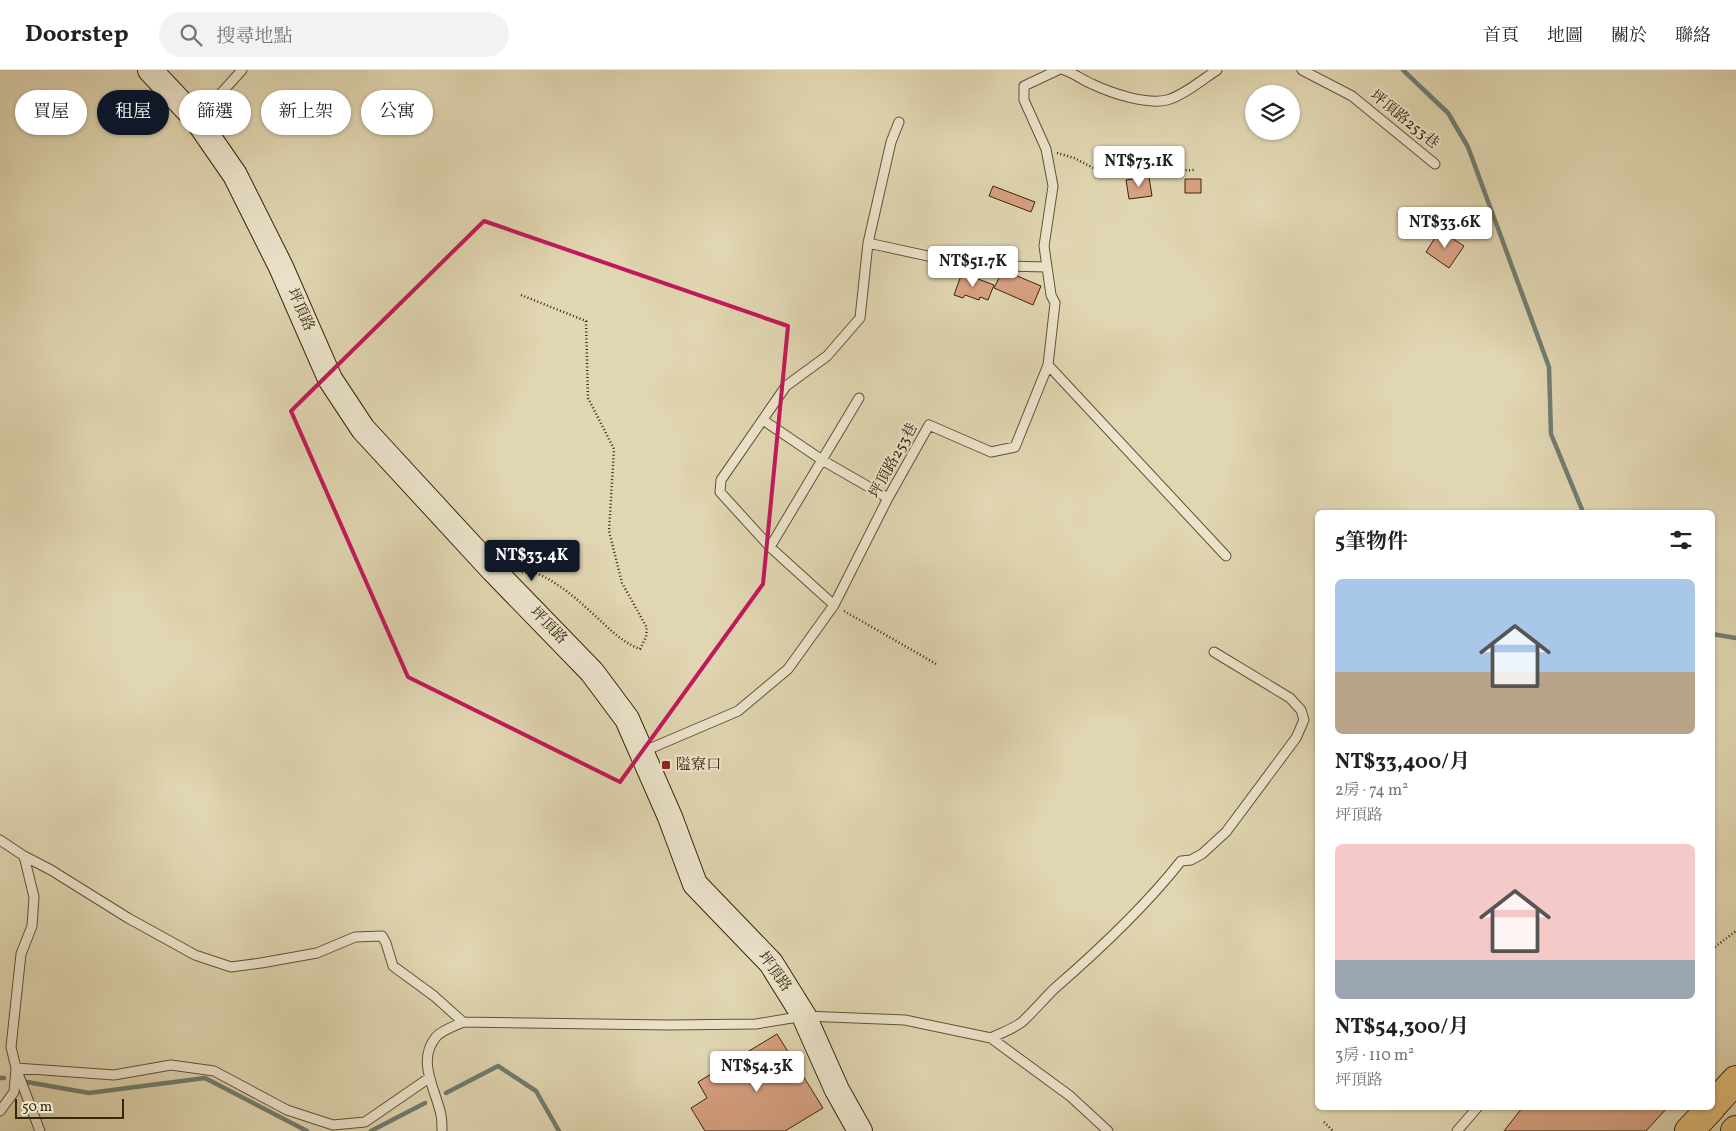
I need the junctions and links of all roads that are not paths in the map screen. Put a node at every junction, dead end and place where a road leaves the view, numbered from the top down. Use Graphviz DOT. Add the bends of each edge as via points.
graph roads {
  1 [pos="150,70"];
  2 [pos="242,70"];
  3 [pos="1058,70"];
  4 [pos="1064,70"];
  5 [pos="1217,70"];
  6 [pos="1302,70"];
  7 [pos="224,90"];
  8 [pos="179,101"];
  9 [pos="899,122"];
  10 [pos="207,135"];
  11 [pos="1435,164"];
  12 [pos="868,243"];
  13 [pos="1046,267"];
  14 [pos="1048,365"];
  15 [pos="859,398"];
  16 [pos="763,420"];
  17 [pos="822,460"];
  18 [pos="888,498"];
  19 [pos="770,547"];
  20 [pos="1226,556"];
  21 [pos="834,605"];
  22 [pos="1214,652"];
  23 [pos="642,752"];
  24 [pos="0,840"];
  25 [pos="24,856"];
  26 [pos="804,1016"];
  27 [pos="463,1022"];
  28 [pos="991,1038"];
  29 [pos="16,1068"];
  30 [pos="428,1078"];
  31 [pos="1736,1080"];
  32 [pos="1715,1104"];
  33 [pos="1475,1110"];
  34 [pos="1709,1110"];
  35 [pos="0,1111"];
  36 [pos="40,1131"];
  37 [pos="442,1131"];
  38 [pos="860,1131"];
  39 [pos="1108,1131"];
  40 [pos="1457,1131"];
  41 [pos="1689,1131"];
  1 -- 8 [label="street, 坪頂路"];
  2 -- 7 [label="lane"];
  3 -- 13 [label="lane, 坪頂路253巷" via="1024,86 1024,100 1046,149 1053,186 1044,246"];
  4 -- 5 [label="lane" via="1108,91 1156,101 1178,95"];
  6 -- 11 [label="lane, 坪頂路253巷" via="1352,96"];
  9 -- 12 [label="lane" via="891,142"];
  10 -- 23 [label="street, 坪頂路" via="234,175 281,267 330,378 363,429 592,672 627,719"];
  12 -- 13 [label="lane" via="969,265"];
  12 -- 16 [label="lane" via="860,318 827,356 786,386"];
  13 -- 14 [label="lane, 坪頂路253巷" via="1055,303"];
  14 -- 18 [label="lane, 坪頂路253巷" via="1015,447 991,452 929,425"];
  14 -- 20 [label="lane"];
  15 -- 17 [label="lane"];
  16 -- 17 [label="lane"];
  16 -- 19 [label="lane" via="721,480 720,492"];
  17 -- 18 [label="lane"];
  17 -- 19 [label="lane"];
  18 -- 21 [label="lane, 坪頂路253巷"];
  19 -- 21 [label="lane"];
  21 -- 23 [label="lane, 坪頂路253巷" via="788,669 738,711"];
  22 -- 28 [label="lane" via="1290,698 1301,710 1304,720 1296,738 1226,832 1202,854 1181,862 1086,961 1021,1022"];
  23 -- 26 [label="street, 坪頂路" via="695,884 771,963"];
  24 -- 25 [label="lane"];
  25 -- 27 [label="lane" via="195,955 231,967 317,953 354,938 382,936 394,966"];
  25 -- 29 [label="lane" via="34,897 32,926 21,954 11,1047"];
  26 -- 27 [label="lane" via="756,1024"];
  26 -- 28 [label="lane" via="905,1020"];
  26 -- 38 [label="street, 坪頂路" via="837,1090"];
  27 -- 30 [label="lane" via="437,1036 430,1047"];
  28 -- 39 [label="lane" via="1070,1096"];
  29 -- 30 [label="lane" via="114,1075 171,1065 214,1071 286,1110 333,1125 365,1122"];
  29 -- 35 [label="lane" via="14,1092"];
  29 -- 36 [label="lane"];
  30 -- 37 [label="lane" via="441,1115"];
  31 -- 32 [label="highway"];
  33 -- 40 [label="lane"];
  34 -- 41 [label="highway"];
}
